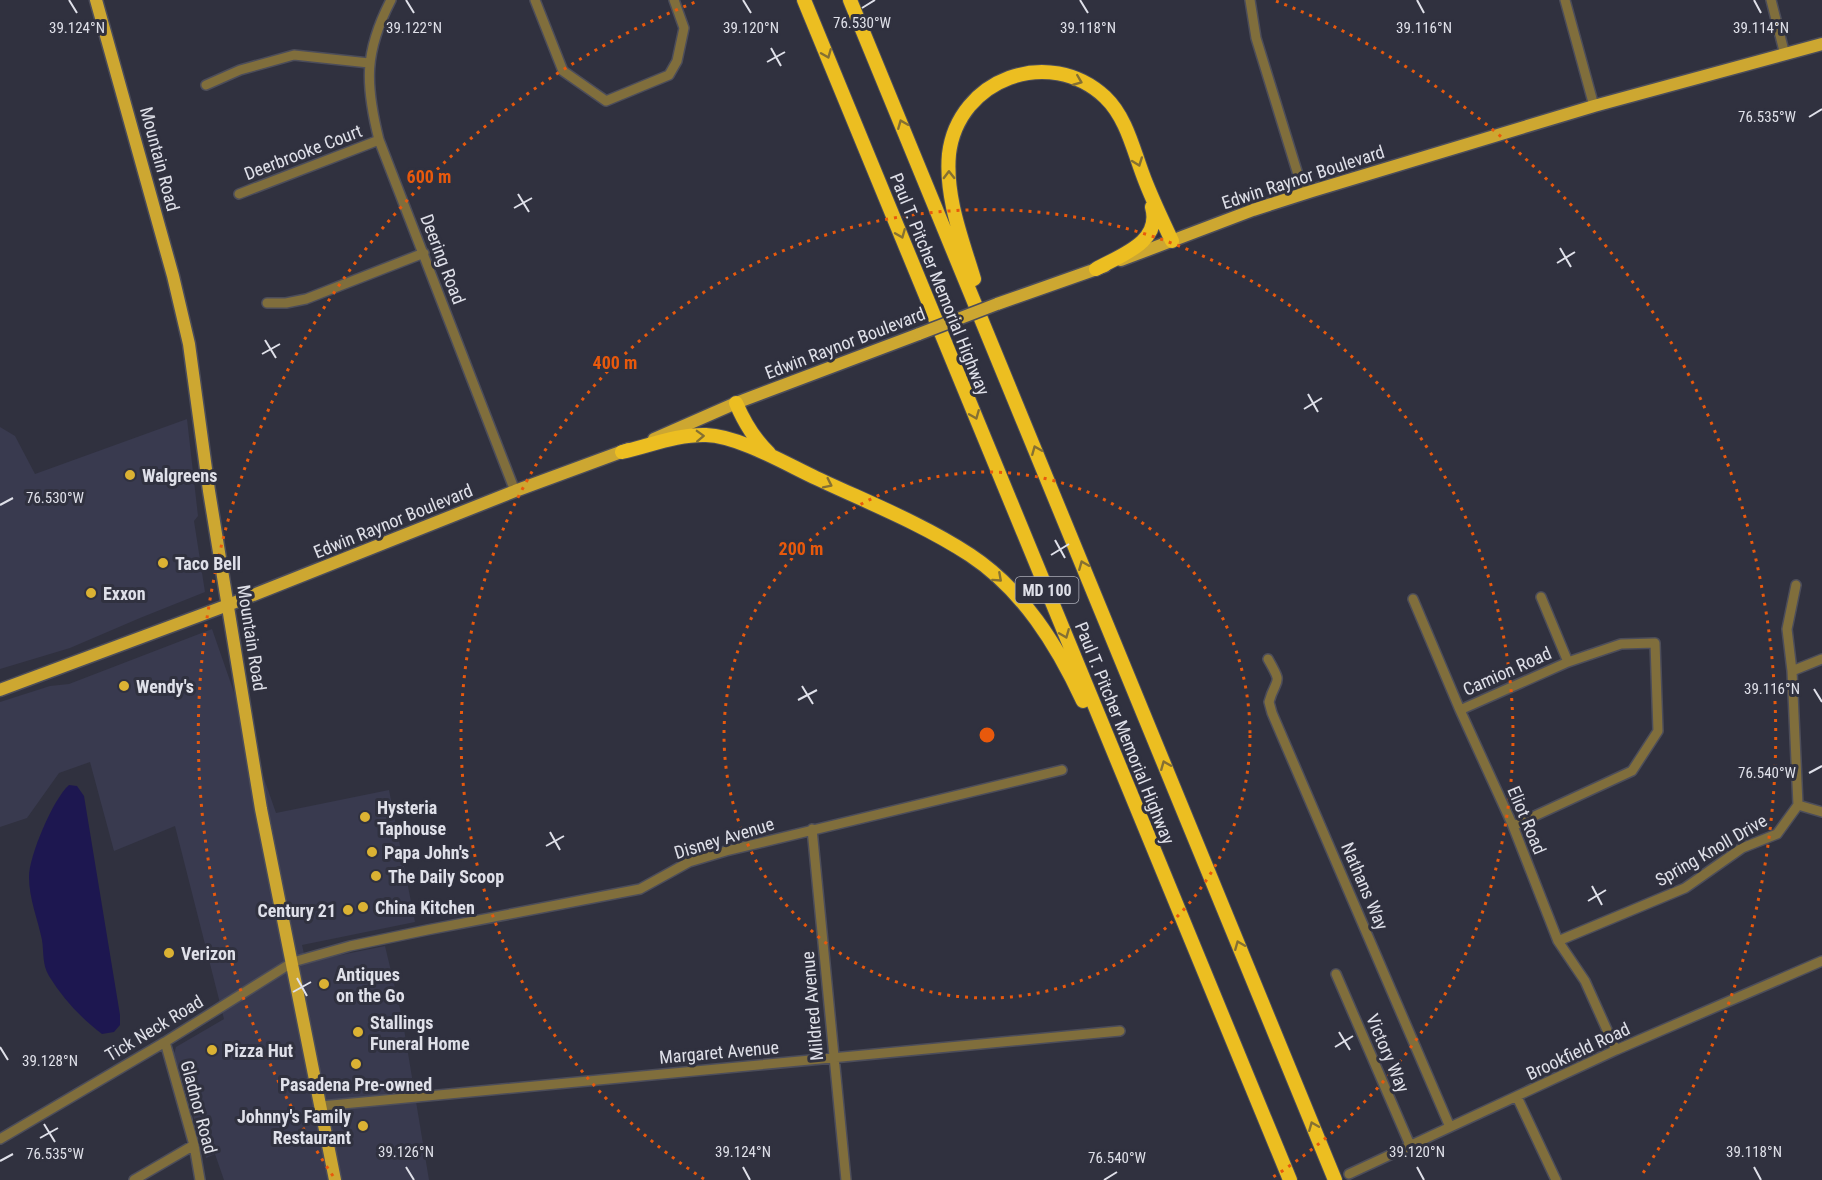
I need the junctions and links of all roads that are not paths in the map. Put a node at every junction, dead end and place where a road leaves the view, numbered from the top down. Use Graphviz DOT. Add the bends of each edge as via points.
graph roads {
  1 [pos="96,0"];
  2 [pos="391,0"];
  3 [pos="535,0"];
  4 [pos="674,0"];
  5 [pos="804,0"];
  6 [pos="850,0"];
  7 [pos="1250,0"];
  8 [pos="1565,0"];
  9 [pos="1771,0"];
  10 [pos="1822,44"];
  11 [pos="1785,55"];
  12 [pos="369,63"];
  13 [pos="206,85"];
  14 [pos="1594,106"];
  15 [pos="379,140"];
  16 [pos="1146,184"];
  17 [pos="239,194"];
  18 [pos="1304,194"];
  19 [pos="1172,241"];
  20 [pos="424,253"];
  21 [pos="1096,269"];
  22 [pos="267,303"];
  23 [pos="1004,372"];
  24 [pos="736,403"];
  25 [pos="622,453"];
  26 [pos="775,458"];
  27 [pos="515,491"];
  28 [pos="1796,585"];
  29 [pos="1541,597"];
  30 [pos="1413,599"];
  31 [pos="228,605"];
  32 [pos="1268,659"];
  33 [pos="1822,659"];
  34 [pos="1568,662"];
  35 [pos="1792,671"];
  36 [pos="0,690"];
  37 [pos="1460,710"];
  38 [pos="1062,770"];
  39 [pos="1798,805"];
  40 [pos="1822,812"];
  41 [pos="1513,826"];
  42 [pos="812,829"];
  43 [pos="1558,941"];
  44 [pos="1822,961"];
  45 [pos="293,962"];
  46 [pos="1336,974"];
  47 [pos="1213,993"];
  48 [pos="1120,1031"];
  49 [pos="165,1042"];
  50 [pos="1617,1050"];
  51 [pos="833,1058"];
  52 [pos="1517,1097"];
  53 [pos="321,1106"];
  54 [pos="1450,1127"];
  55 [pos="0,1139"];
  56 [pos="194,1145"];
  57 [pos="1410,1145"];
  58 [pos="1349,1174"];
  59 [pos="134,1180"];
  60 [pos="200,1180"];
  61 [pos="335,1180"];
  62 [pos="846,1180"];
  63 [pos="1290,1180"];
  64 [pos="1335,1180"];
  65 [pos="1556,1180"];
  1 -- 31 [label="main road, Mountain Road" via="189,344"];
  2 -- 12 [label="street, Deering Road" via="378,28"];
  3 -- 4 [label="street" via="563,71 606,101 669,75 678,62 684,28"];
  5 -- 47 [label="highway, Paul T. Pitcher Memorial Highway / MD 100, one-way"];
  23 -- 6 [label="highway, Paul T. Pitcher Memorial Highway / MD 100, one-way"];
  7 -- 18 [label="street" via="1256,38"];
  8 -- 14 [label="street"];
  9 -- 11 [label="street"];
  10 -- 11 [label="main road, Edwin Raynor Boulevard"];
  11 -- 14 [label="main road, Edwin Raynor Boulevard"];
  12 -- 13 [label="street" via="294,55 240,70"];
  12 -- 15 [label="street, Deering Road" via="370,104"];
  14 -- 18 [label="main road, Edwin Raynor Boulevard"];
  15 -- 17 [label="street, Deerbrooke Court"];
  15 -- 20 [label="street, Deering Road"];
  16 -- 19 [label="highway"];
  16 -- 21 [label="highway" via="1154,214 1149,236"];
  23 -- 16 [label="highway, one-way" via="950,195 948,174 953,134 974,99 1006,78 1025,73 1057,74 1089,86 1109,102 1124,124"];
  18 -- 19 [label="main road, Edwin Raynor Boulevard"];
  19 -- 21 [label="main road, Edwin Raynor Boulevard"];
  20 -- 22 [label="street" via="306,299"];
  20 -- 27 [label="street, Deering Road"];
  21 -- 24 [label="main road, Edwin Raynor Boulevard, bridge"];
  64 -- 23 [label="highway, Paul T. Pitcher Memorial Highway / MD 100, one-way"];
  24 -- 25 [label="main road, Edwin Raynor Boulevard"];
  24 -- 26 [label="highway" via="753,435"];
  25 -- 26 [label="highway, one-way" via="707,435 723,437"];
  25 -- 27 [label="main road, Edwin Raynor Boulevard"];
  26 -- 47 [label="highway, one-way" via="964,552 997,577 1034,616 1080,694"];
  27 -- 31 [label="main road, Edwin Raynor Boulevard"];
  28 -- 35 [label="street" via="1787,629"];
  29 -- 34 [label="street"];
  30 -- 37 [label="street, Eliot Road"];
  31 -- 36 [label="main road, Edwin Raynor Boulevard"];
  31 -- 45 [label="main road, Mountain Road" via="261,809"];
  32 -- 54 [label="street, Nathans Way" via="1278,676 1269,702 1272,713"];
  33 -- 35 [label="street"];
  34 -- 37 [label="street, Camion Road"];
  34 -- 41 [label="street, Camion Road" via="1622,644 1655,643 1658,731 1632,771"];
  35 -- 39 [label="street"];
  37 -- 41 [label="street, Eliot Road"];
  38 -- 42 [label="street, Disney Avenue"];
  39 -- 40 [label="street"];
  39 -- 43 [label="street, Spring Knoll Drive" via="1777,834 1742,848 1685,888"];
  41 -- 43 [label="street, Eliot Road"];
  42 -- 45 [label="street, Disney Avenue" via="689,862 640,889 350,946"];
  42 -- 51 [label="street, Mildred Avenue"];
  43 -- 50 [label="street, Eliot Road" via="1585,981"];
  44 -- 50 [label="street, Brookfield Road"];
  45 -- 49 [label="street, Tick Neck Road"];
  45 -- 53 [label="main road, Mountain Road"];
  46 -- 57 [label="street, Victory Way"];
  47 -- 63 [label="highway, Paul T. Pitcher Memorial Highway / MD 100"];
  48 -- 51 [label="street, Margaret Avenue"];
  49 -- 55 [label="street, Tick Neck Road"];
  49 -- 56 [label="street, Gladnor Road"];
  50 -- 52 [label="street, Brookfield Road"];
  51 -- 53 [label="street, Margaret Avenue"];
  51 -- 62 [label="street, Mildred Avenue"];
  52 -- 54 [label="street, Brookfield Road"];
  52 -- 65 [label="street"];
  53 -- 61 [label="main road, Mountain Road"];
  54 -- 57 [label="street, Brookfield Road"];
  56 -- 59 [label="street"];
  56 -- 60 [label="street, Gladnor Road"];
  57 -- 58 [label="street, Brookfield Road"];
}
